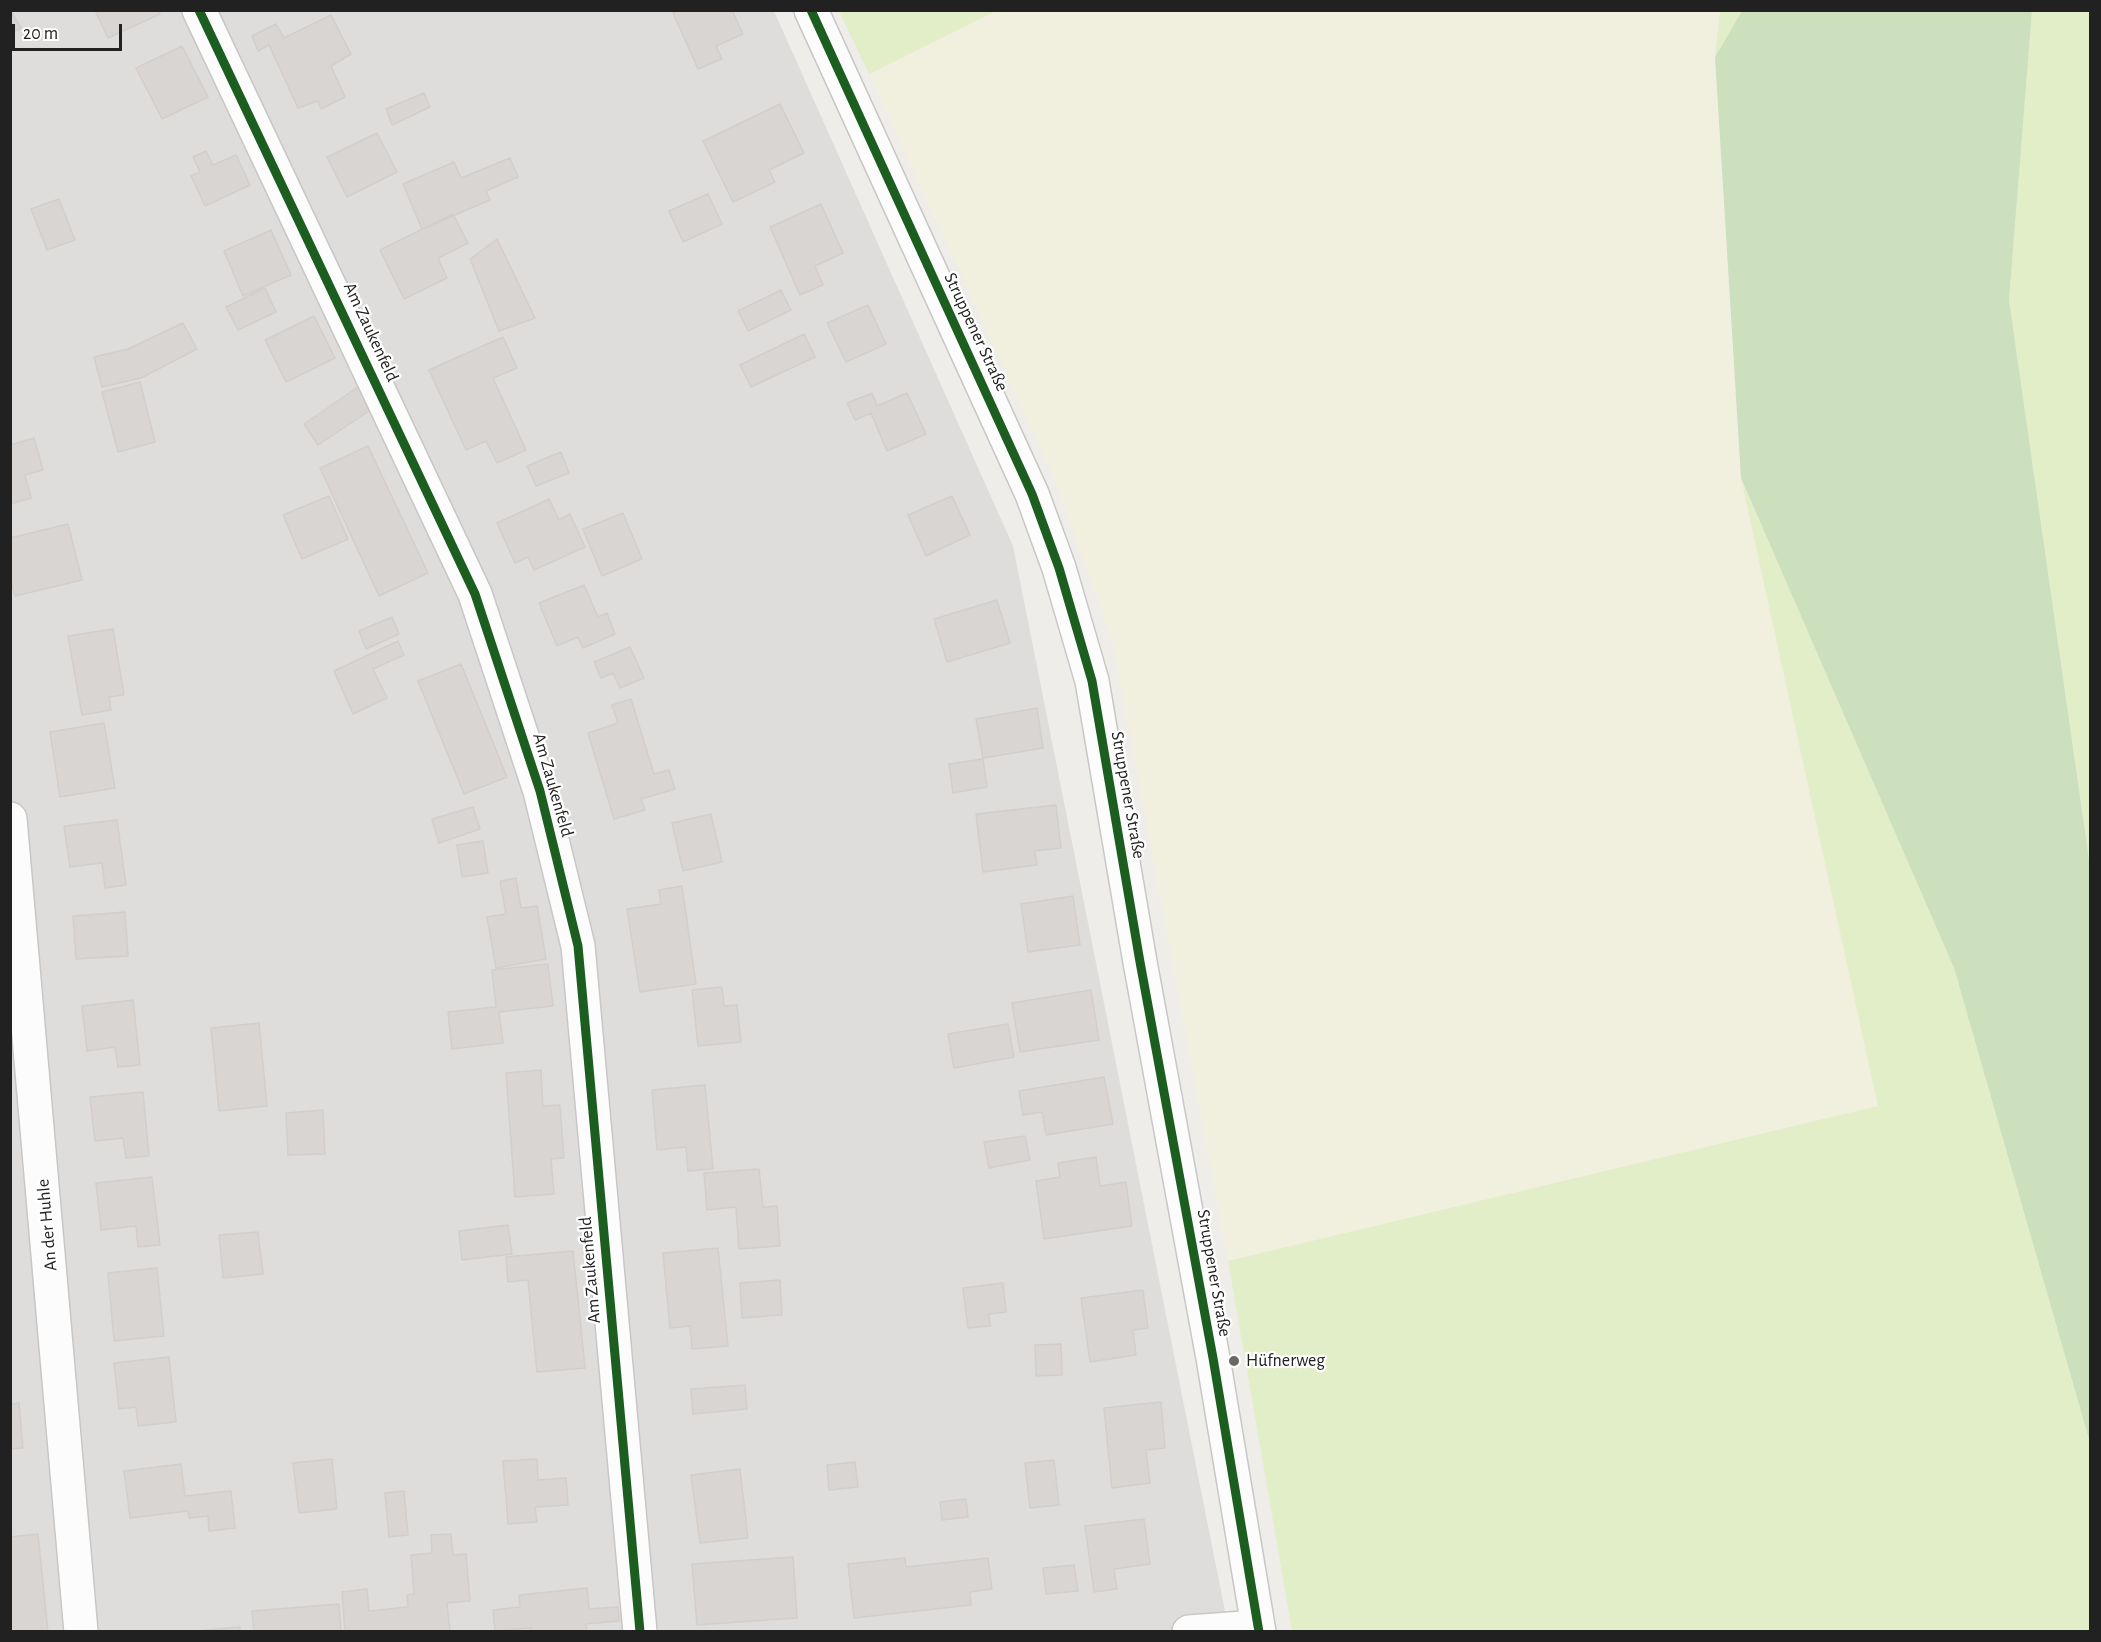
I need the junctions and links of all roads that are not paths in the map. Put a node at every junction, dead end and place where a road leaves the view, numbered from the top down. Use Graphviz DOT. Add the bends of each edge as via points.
graph roads {
  1 [pos="198,10"];
  2 [pos="811,10"];
  3 [pos="10,819"];
  4 [pos="1258,1629"];
  5 [pos="81,1632"];
  6 [pos="640,1632"];
  7 [pos="1189,1632"];
  1 -- 6 [label="street, Am Zaukenfeld" via="475,594 540,791 578,946"];
  2 -- 4 [label="street, Struppener Straße" via="1032,494 1059,568 1092,681"];
  3 -- 5 [label="street, An der Huhle"];
  4 -- 7 [label="street"];
}
